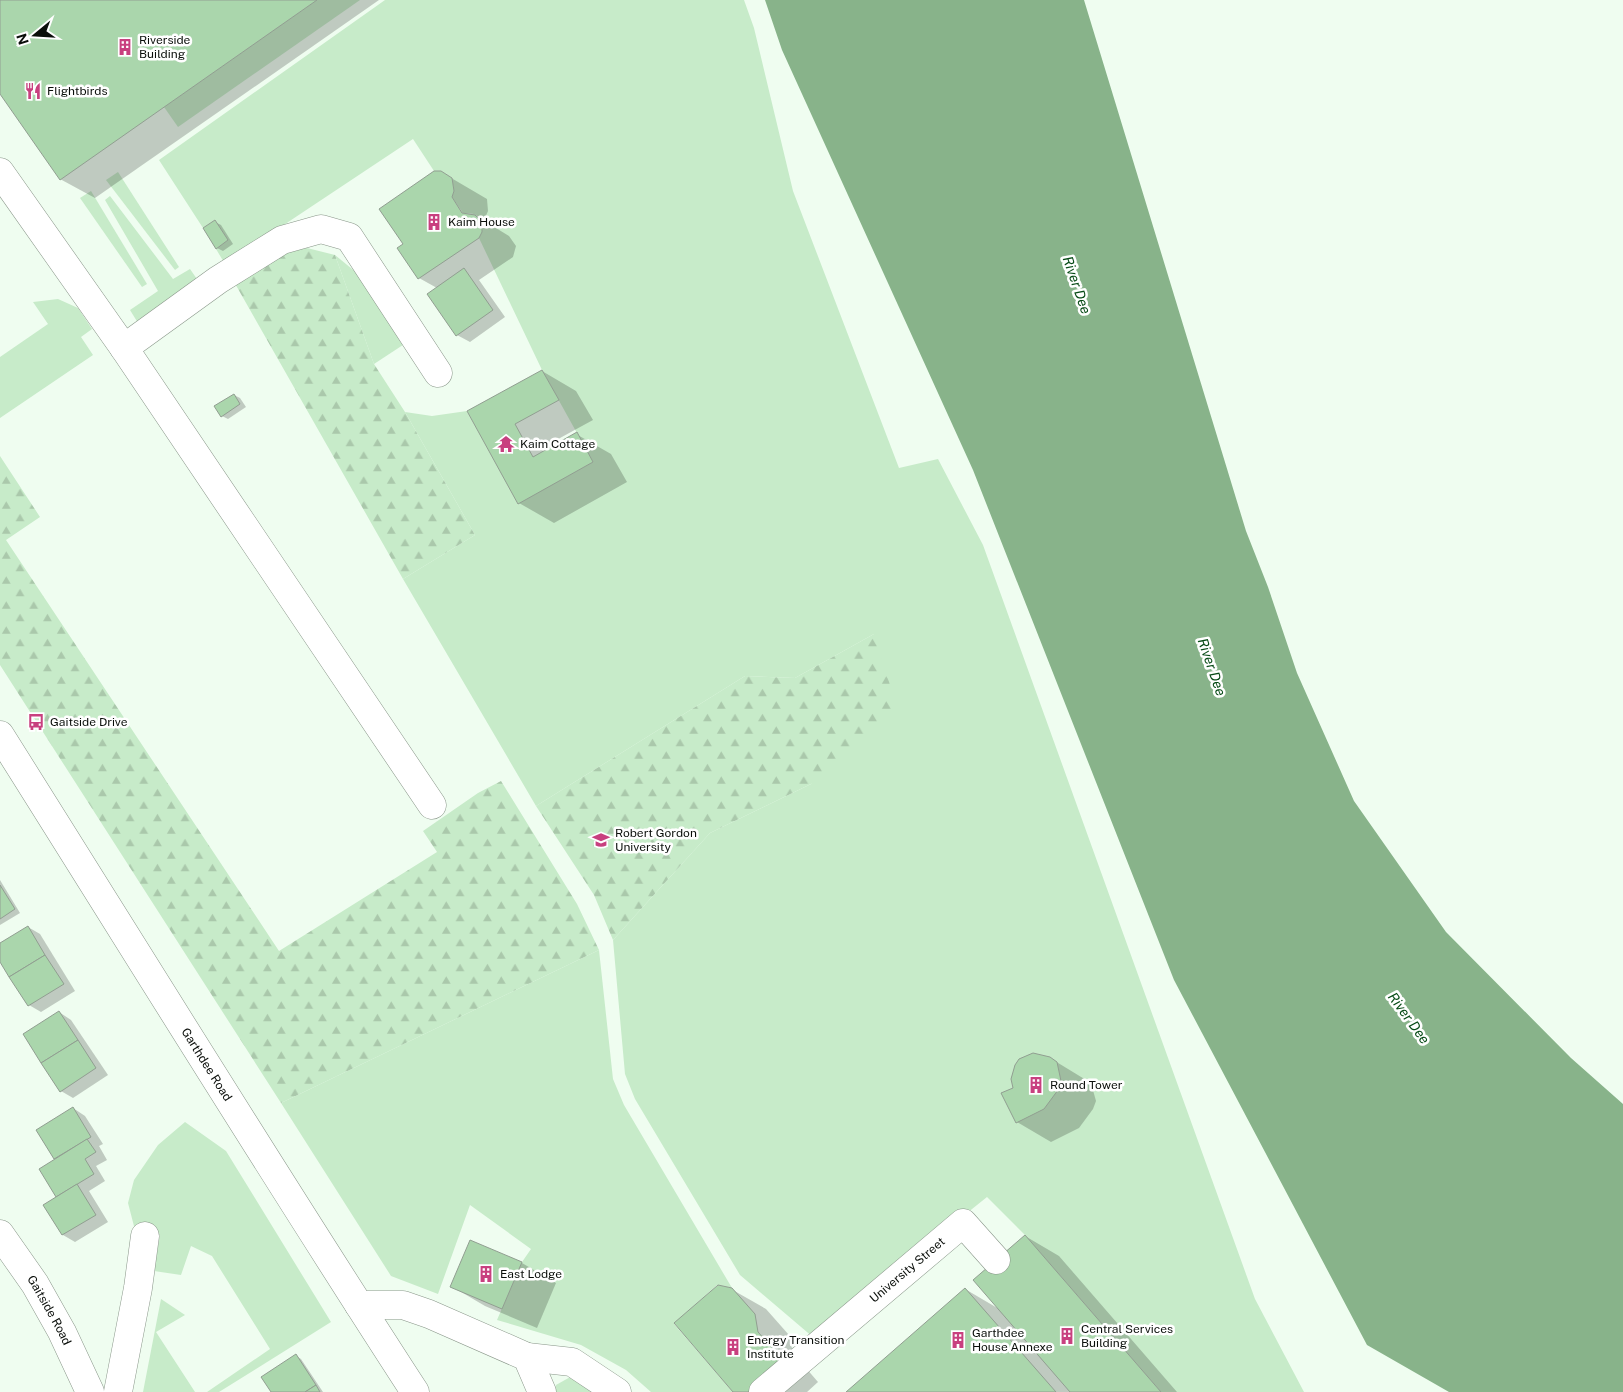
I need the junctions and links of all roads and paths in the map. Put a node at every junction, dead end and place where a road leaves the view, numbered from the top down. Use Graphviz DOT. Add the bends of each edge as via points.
graph roads {
  1 [pos="0,172"];
  2 [pos="124,348"];
  3 [pos="438,373"];
  4 [pos="0,735"];
  5 [pos="432,805"];
  6 [pos="0,1234"];
  7 [pos="145,1236"];
  8 [pos="996,1260"];
  9 [pos="358,1305"];
  10 [pos="527,1357"];
  11 [pos="90,1392"];
  12 [pos="118,1392"];
  13 [pos="415,1392"];
  14 [pos="542,1392"];
  15 [pos="617,1392"];
  16 [pos="763,1392"];
  1 -- 2 [label="street"];
  2 -- 3 [label="street" via="218,280 282,240 321,229 349,238"];
  2 -- 5 [label="street"];
  4 -- 9 [label="street, Garthdee Road"];
  6 -- 11 [label="street, Gaitside Road" via="35,1284"];
  7 -- 12 [label="street"];
  8 -- 16 [label="street, University Street" via="963,1223"];
  9 -- 10 [label="street" via="403,1306 429,1314"];
  9 -- 13 [label="street, Garthdee Road"];
  10 -- 14 [label="street"];
  10 -- 15 [label="street" via="572,1362"];
}
